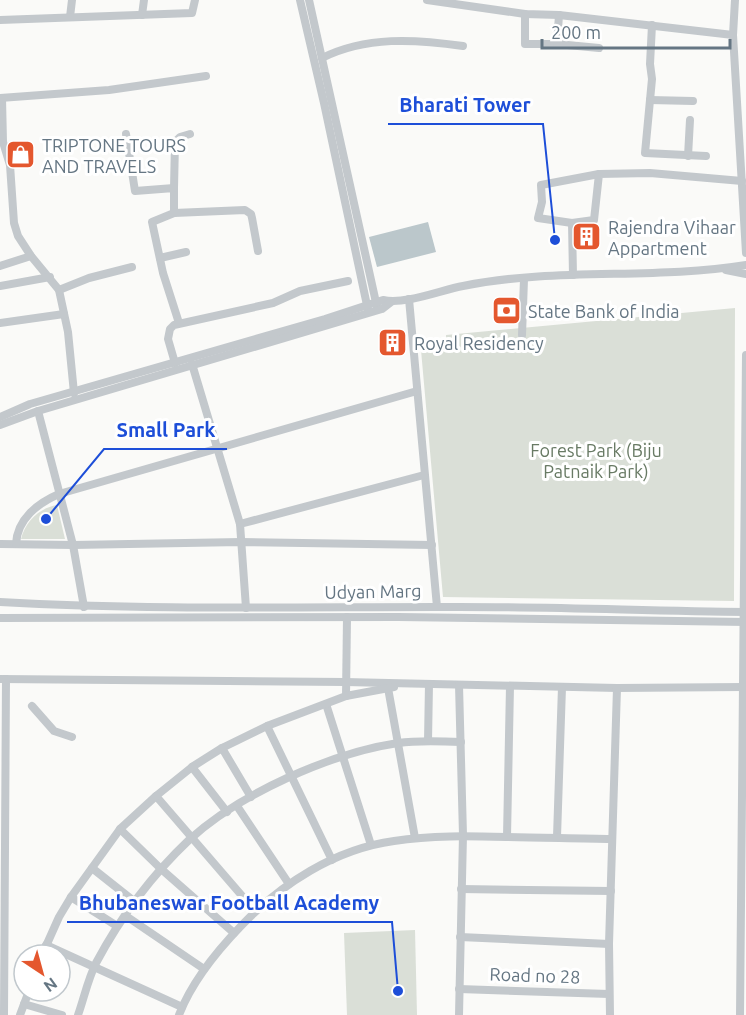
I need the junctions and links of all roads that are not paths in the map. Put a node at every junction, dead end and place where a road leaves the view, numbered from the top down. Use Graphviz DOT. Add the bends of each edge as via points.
graph roads {
  1 [pos="72,0"];
  2 [pos="144,0"];
  3 [pos="195,0"];
  4 [pos="300,0"];
  5 [pos="309,0"];
  6 [pos="427,0"];
  7 [pos="735,0"];
  8 [pos="525,14"];
  9 [pos="142,15"];
  10 [pos="559,15"];
  11 [pos="70,17"];
  12 [pos="0,20"];
  13 [pos="652,25"];
  14 [pos="734,35"];
  15 [pos="557,44"];
  16 [pos="463,46"];
  17 [pos="599,48"];
  18 [pos="321,58"];
  19 [pos="206,76"];
  20 [pos="1,98"];
  21 [pos="650,100"];
  22 [pos="693,100"];
  23 [pos="690,120"];
  24 [pos="126,134"];
  25 [pos="190,134"];
  26 [pos="338,150"];
  27 [pos="688,156"];
  28 [pos="706,156"];
  29 [pos="0,165"];
  30 [pos="10,165"];
  31 [pos="599,174"];
  32 [pos="742,181"];
  33 [pos="174,188"];
  34 [pos="174,213"];
  35 [pos="572,223"];
  36 [pos="258,251"];
  37 [pos="186,252"];
  38 [pos="746,253"];
  39 [pos="31,256"];
  40 [pos="160,258"];
  41 [pos="746,265"];
  42 [pos="0,266"];
  43 [pos="132,267"];
  44 [pos="719,269"];
  45 [pos="746,274"];
  46 [pos="573,275"];
  47 [pos="50,277"];
  48 [pos="524,279"];
  49 [pos="348,281"];
  50 [pos="0,286"];
  51 [pos="59,290"];
  52 [pos="409,299"];
  53 [pos="372,308"];
  54 [pos="64,314"];
  55 [pos="0,323"];
  56 [pos="179,323"];
  57 [pos="522,335"];
  58 [pos="746,356"];
  59 [pos="175,363"];
  60 [pos="192,364"];
  61 [pos="417,391"];
  62 [pos="74,393"];
  63 [pos="38,411"];
  64 [pos="0,417"];
  65 [pos="0,425"];
  66 [pos="217,448"];
  67 [pos="424,475"];
  68 [pos="59,494"];
  69 [pos="240,525"];
  70 [pos="241,542"];
  71 [pos="0,543"];
  72 [pos="16,544"];
  73 [pos="73,544"];
  74 [pos="432,545"];
  75 [pos="0,602"];
  76 [pos="84,607"];
  77 [pos="437,607"];
  78 [pos="465,607"];
  79 [pos="246,608"];
  80 [pos="744,612"];
  81 [pos="347,617"];
  82 [pos="0,618"];
  83 [pos="465,618"];
  84 [pos="744,622"];
  85 [pos="3,679"];
  86 [pos="345,682"];
  87 [pos="409,684"];
  88 [pos="429,684"];
  89 [pos="459,685"];
  90 [pos="510,686"];
  91 [pos="562,687"];
  92 [pos="743,687"];
  93 [pos="388,688"];
  94 [pos="617,688"];
  95 [pos="346,696"];
  96 [pos="326,704"];
  97 [pos="32,706"];
  98 [pos="267,726"];
  99 [pos="72,737"];
  100 [pos="428,741"];
  101 [pos="461,742"];
  102 [pos="397,743"];
  103 [pos="222,748"];
  104 [pos="342,755"];
  105 [pos="192,767"];
  106 [pos="291,776"];
  107 [pos="156,796"];
  108 [pos="251,797"];
  109 [pos="237,806"];
  110 [pos="227,812"];
  111 [pos="120,830"];
  112 [pos="463,835"];
  113 [pos="507,837"];
  114 [pos="557,837"];
  115 [pos="191,838"];
  116 [pos="415,838"];
  117 [pos="612,839"];
  118 [pos="371,845"];
  119 [pos="332,860"];
  120 [pos="92,868"];
  121 [pos="160,868"];
  122 [pos="289,884"];
  123 [pos="2,887"];
  124 [pos="461,889"];
  125 [pos="611,891"];
  126 [pos="71,897"];
  127 [pos="135,902"];
  128 [pos="255,911"];
  129 [pos="126,916"];
  130 [pos="117,926"];
  131 [pos="234,933"];
  132 [pos="460,937"];
  133 [pos="47,943"];
  134 [pos="609,944"];
  135 [pos="72,956"];
  136 [pos="95,966"];
  137 [pos="204,969"];
  138 [pos="459,989"];
  139 [pos="609,994"];
  140 [pos="24,1004"];
  141 [pos="180,1011"];
  142 [pos="4,1015"];
  143 [pos="20,1015"];
  144 [pos="62,1015"];
  145 [pos="78,1015"];
  146 [pos="459,1015"];
  147 [pos="610,1015"];
  148 [pos="740,1015"];
  1 -- 11 [label="street"];
  2 -- 9 [label="street"];
  3 -- 9 [label="street" via="192,13"];
  4 -- 26 [label="street"];
  5 -- 18 [label="street"];
  6 -- 8 [label="street"];
  7 -- 14 [label="street"];
  8 -- 10 [label="street"];
  8 -- 15 [label="street" via="525,44"];
  9 -- 11 [label="street"];
  10 -- 13 [label="street"];
  10 -- 15 [label="street"];
  11 -- 12 [label="street"];
  13 -- 14 [label="street"];
  13 -- 21 [label="street"];
  14 -- 32 [label="street"];
  15 -- 17 [label="street"];
  16 -- 18 [label="street" via="404,40 374,42 337,50"];
  18 -- 26 [label="street"];
  19 -- 20 [label="street" via="119,89"];
  20 -- 30 [label="street" via="3,142"];
  21 -- 22 [label="street"];
  21 -- 27 [label="street" via="645,153"];
  23 -- 27 [label="street"];
  24 -- 33 [label="street" via="135,191"];
  25 -- 33 [label="street" via="175,142"];
  26 -- 53 [label="street"];
  27 -- 28 [label="street"];
  29 -- 30 [label="street"];
  30 -- 39 [label="street" via="14,223"];
  31 -- 32 [label="street" via="650,173"];
  31 -- 35 [label="street" via="594,220"];
  31 -- 35 [label="street" via="541,185 538,218"];
  32 -- 38 [label="street"];
  33 -- 34 [label="street"];
  34 -- 36 [label="street" via="248,211"];
  34 -- 40 [label="street" via="152,222"];
  35 -- 46 [label="street"];
  37 -- 40 [label="street"];
  39 -- 42 [label="street"];
  39 -- 47 [label="street"];
  40 -- 56 [label="street"];
  41 -- 44 [label="street"];
  43 -- 51 [label="street"];
  44 -- 45 [label="street"];
  44 -- 46 [label="street"];
  46 -- 48 [label="street"];
  47 -- 50 [label="street"];
  47 -- 51 [label="street"];
  48 -- 52 [label="street" via="475,283"];
  48 -- 57 [label="street"];
  49 -- 56 [label="street" via="300,291 273,303"];
  51 -- 54 [label="street"];
  52 -- 53 [label="street"];
  52 -- 61 [label="street"];
  53 -- 59 [label="street"];
  53 -- 60 [label="street"];
  54 -- 55 [label="street"];
  54 -- 62 [label="street"];
  56 -- 59 [label="street" via="170,328 168,339"];
  58 -- 80 [label="street"];
  59 -- 62 [label="street"];
  60 -- 63 [label="street"];
  60 -- 66 [label="street"];
  61 -- 66 [label="street"];
  61 -- 67 [label="street"];
  62 -- 64 [label="street"];
  63 -- 65 [label="street"];
  63 -- 68 [label="street"];
  66 -- 68 [label="street"];
  66 -- 69 [label="street"];
  67 -- 69 [label="street"];
  67 -- 74 [label="street"];
  68 -- 72 [label="street" via="28,515 19,527"];
  68 -- 73 [label="street"];
  69 -- 70 [label="street"];
  70 -- 73 [label="street"];
  70 -- 74 [label="street"];
  70 -- 79 [label="street"];
  71 -- 72 [label="street"];
  72 -- 73 [label="street"];
  73 -- 76 [label="street"];
  74 -- 77 [label="street"];
  75 -- 76 [label="street, Udyan Marg"];
  76 -- 79 [label="street, Udyan Marg"];
  77 -- 78 [label="street, Udyan Marg"];
  77 -- 79 [label="street, Udyan Marg"];
  78 -- 80 [label="street, Udyan Marg"];
  78 -- 83 [label="street"];
  80 -- 84 [label="street"];
  81 -- 82 [label="street, Udyan Marg"];
  81 -- 83 [label="street, Udyan Marg"];
  81 -- 86 [label="street"];
  83 -- 84 [label="street, Udyan Marg"];
  84 -- 92 [label="street"];
  85 -- 86 [label="street"];
  85 -- 123 [label="street"];
  86 -- 87 [label="street"];
  86 -- 95 [label="street"];
  87 -- 88 [label="street"];
  87 -- 93 [label="street"];
  88 -- 89 [label="street"];
  88 -- 100 [label="street"];
  89 -- 90 [label="street"];
  89 -- 101 [label="street"];
  90 -- 91 [label="street"];
  90 -- 113 [label="street"];
  91 -- 94 [label="street"];
  91 -- 114 [label="street"];
  92 -- 94 [label="street"];
  92 -- 148 [label="street"];
  93 -- 95 [label="street"];
  93 -- 102 [label="street"];
  94 -- 117 [label="street"];
  95 -- 96 [label="street"];
  96 -- 98 [label="street"];
  96 -- 104 [label="street"];
  97 -- 99 [label="street" via="54,731"];
  98 -- 103 [label="street"];
  98 -- 106 [label="street"];
  100 -- 101 [label="street"];
  100 -- 102 [label="street"];
  101 -- 112 [label="street"];
  102 -- 104 [label="street"];
  102 -- 116 [label="street"];
  103 -- 105 [label="street"];
  103 -- 108 [label="street"];
  104 -- 106 [label="street"];
  104 -- 118 [label="street"];
  105 -- 107 [label="street"];
  105 -- 110 [label="street"];
  106 -- 108 [label="street"];
  106 -- 119 [label="street"];
  107 -- 111 [label="street"];
  107 -- 115 [label="street"];
  108 -- 109 [label="street"];
  109 -- 110 [label="street"];
  109 -- 122 [label="street"];
  110 -- 115 [label="street"];
  111 -- 120 [label="street"];
  111 -- 121 [label="street"];
  112 -- 113 [label="street"];
  112 -- 116 [label="street"];
  112 -- 124 [label="street"];
  113 -- 114 [label="street"];
  114 -- 117 [label="street"];
  115 -- 121 [label="street"];
  115 -- 128 [label="street"];
  116 -- 118 [label="street"];
  117 -- 125 [label="street"];
  118 -- 119 [label="street"];
  119 -- 122 [label="street"];
  120 -- 126 [label="street"];
  120 -- 127 [label="street"];
  121 -- 127 [label="street"];
  121 -- 131 [label="street"];
  122 -- 128 [label="street"];
  123 -- 142 [label="street"];
  124 -- 125 [label="street"];
  124 -- 132 [label="street"];
  125 -- 134 [label="street"];
  126 -- 130 [label="street"];
  126 -- 133 [label="street"];
  127 -- 129 [label="street"];
  128 -- 131 [label="street"];
  129 -- 130 [label="street"];
  129 -- 137 [label="street"];
  130 -- 136 [label="street"];
  131 -- 137 [label="street"];
  132 -- 134 [label="street"];
  132 -- 138 [label="street"];
  134 -- 139 [label="street"];
  135 -- 136 [label="street"];
  136 -- 141 [label="street"];
  136 -- 145 [label="street"];
  137 -- 141 [label="street"];
  138 -- 139 [label="street, Road no 28"];
  138 -- 146 [label="street"];
  139 -- 147 [label="street"];
  140 -- 143 [label="street"];
  140 -- 144 [label="street"];
}
